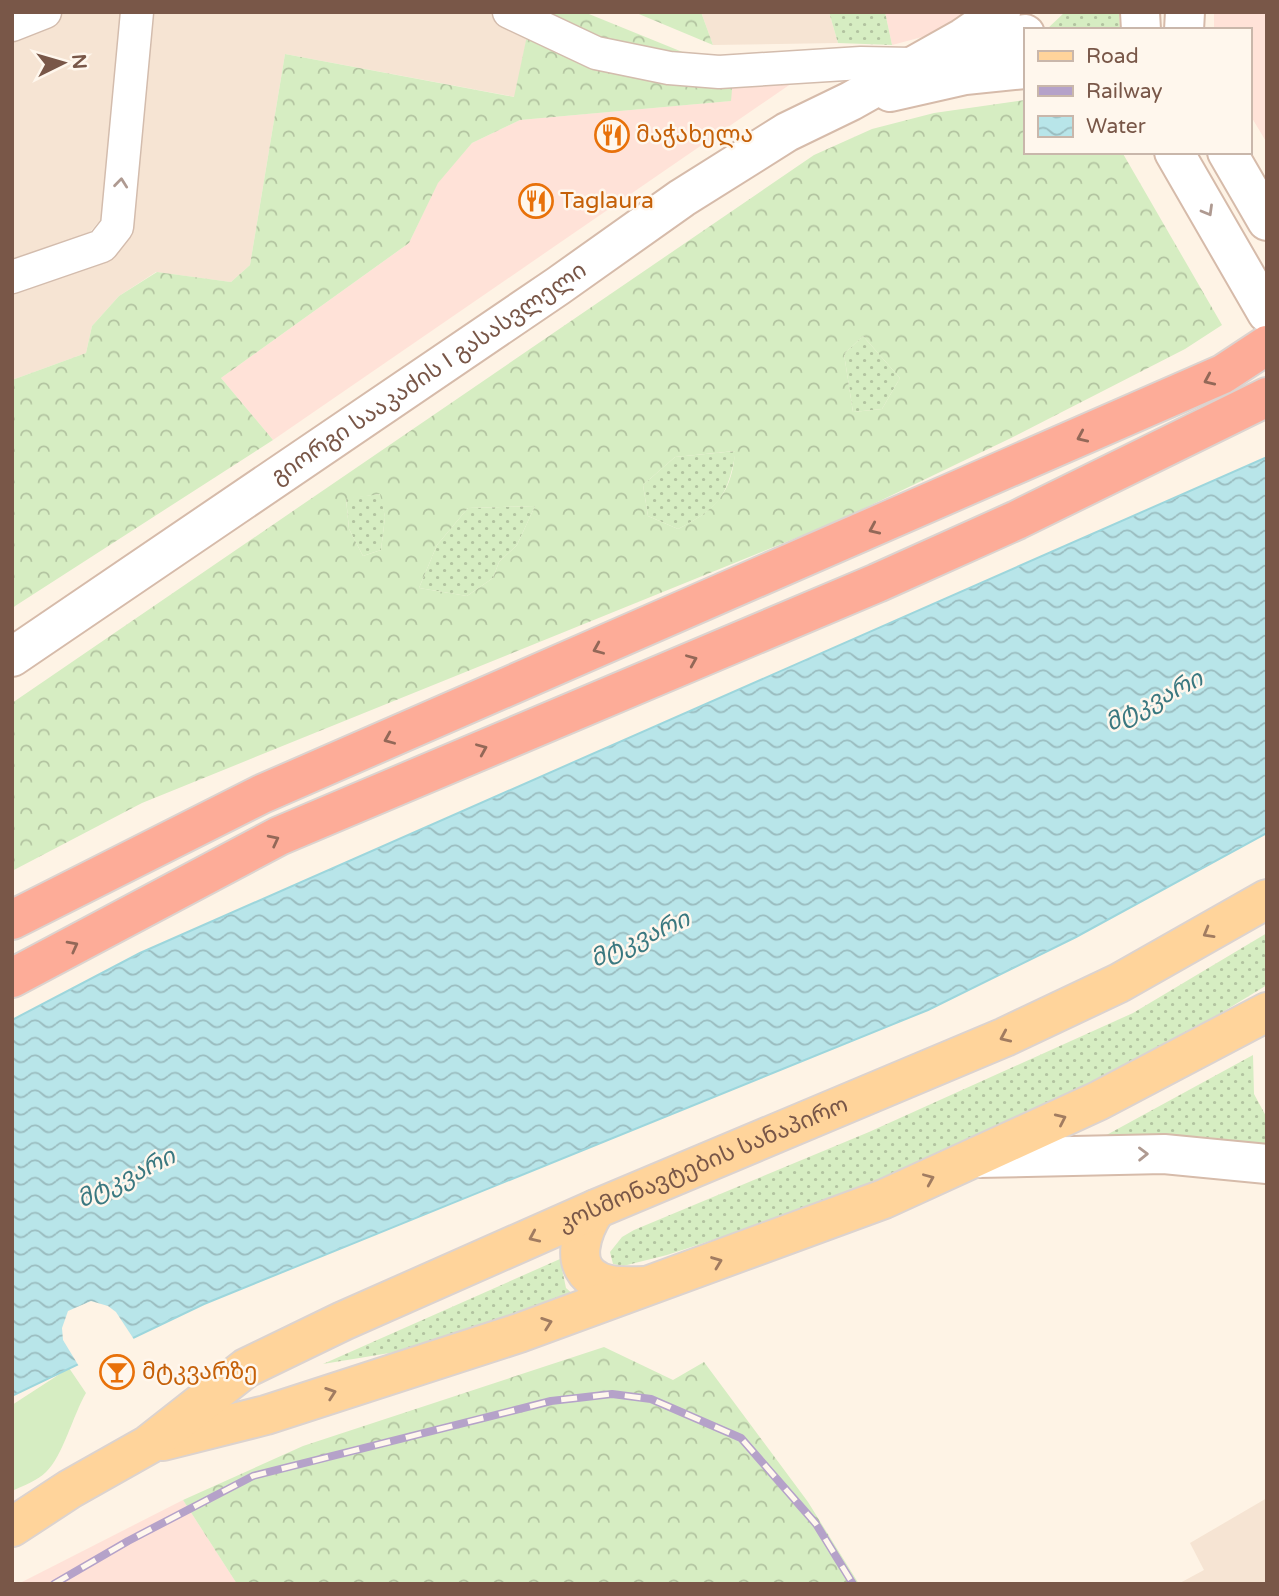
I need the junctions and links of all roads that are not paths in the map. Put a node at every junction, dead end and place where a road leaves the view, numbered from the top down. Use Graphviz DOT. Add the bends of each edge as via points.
graph roads {
  1 [pos="45,12"];
  2 [pos="137,12"];
  3 [pos="509,12"];
  4 [pos="1001,12"];
  5 [pos="1047,12"];
  6 [pos="12,25"];
  7 [pos="1031,28"];
  8 [pos="1024,35"];
  9 [pos="912,64"];
  10 [pos="1024,69"];
  11 [pos="965,75"];
  12 [pos="851,101"];
  13 [pos="1175,154"];
  14 [pos="1228,154"];
  15 [pos="1267,222"];
  16 [pos="12,277"];
  17 [pos="1267,313"];
  18 [pos="1267,345"];
  19 [pos="1267,397"];
  20 [pos="12,657"];
  21 [pos="1267,899"];
  22 [pos="12,920"];
  23 [pos="12,978"];
  24 [pos="1267,1012"];
  25 [pos="977,1158"];
  26 [pos="1267,1164"];
  27 [pos="596,1209"];
  28 [pos="653,1286"];
  29 [pos="148,1445"];
  30 [pos="12,1527"];
  1 -- 6 [label="street"];
  16 -- 2 [label="street, one-way" via="102,246 117,227"];
  3 -- 9 [label="street" via="596,53 669,68 719,72"];
  4 -- 9 [label="main road, გიორგი სააკაძის I გასასვლელი"];
  5 -- 7 [label="main road, გიორგი სააკაძის I გასასვლელი"];
  8 -- 11 [label="main road, გიორგი სააკაძის I გასასვლელი"];
  9 -- 12 [label="main road, გიორგი სააკაძის I გასასვლელი"];
  10 -- 11 [label="main road, გიორგი სააკაძის I გასასვლელი"];
  11 -- 12 [label="main road, გიორგი სააკაძის I გასასვლელი"];
  12 -- 20 [label="main road, გიორგი სააკაძის I გასასვლელი" via="787,132 682,198"];
  13 -- 17 [label="main road, one-way"];
  14 -- 15 [label="main road"];
  18 -- 22 [label="highway, one-way" via="1223,374 1156,404 262,794"];
  23 -- 19 [label="highway, one-way" via="279,836 877,583"];
  21 -- 27 [label="main road, კოსმონავტების სანაპირო, one-way" via="1119,983 1005,1037"];
  25 -- 24 [label="main road, კოსმონავტების სანაპირო, one-way"];
  25 -- 26 [label="main road, one-way" via="1164,1154"];
  28 -- 25 [label="main road, კოსმონავტების სანაპირო, one-way" via="884,1199"];
  27 -- 28 [label="main road" via="581,1239 580,1254 590,1276 601,1283"];
  27 -- 29 [label="main road, კოსმონავტების სანაპირო, one-way" via="246,1368"];
  29 -- 28 [label="main road, კოსმონავტების სანაპირო, one-way" via="266,1415"];
  29 -- 30 [label="main road, კოსმონავტების სანაპირო"];
}
